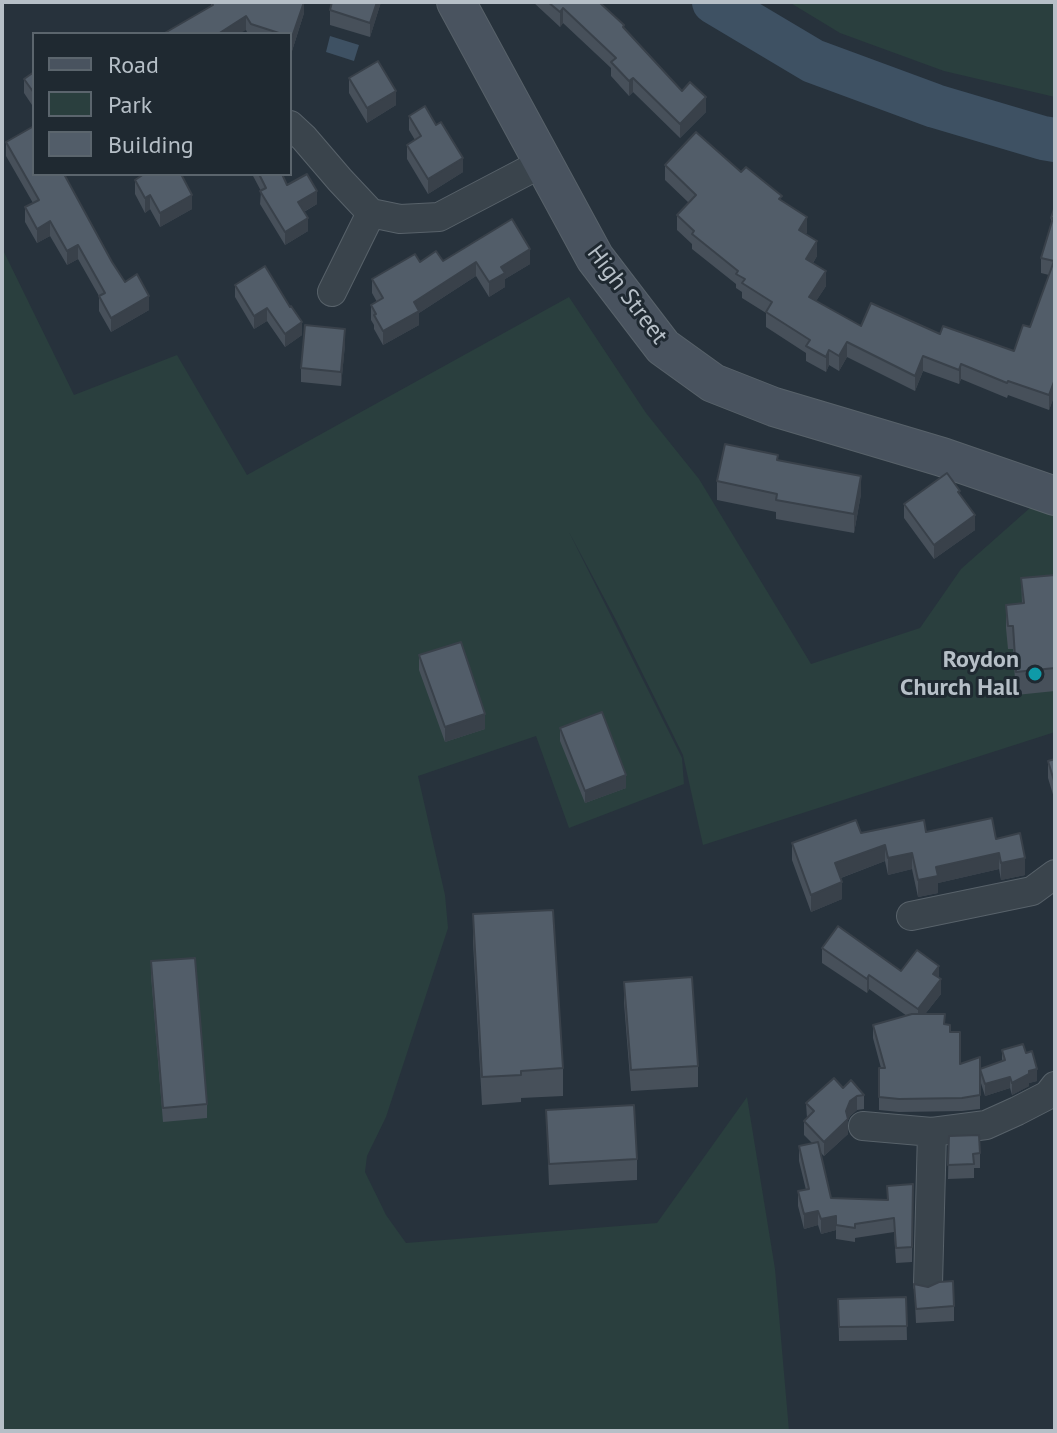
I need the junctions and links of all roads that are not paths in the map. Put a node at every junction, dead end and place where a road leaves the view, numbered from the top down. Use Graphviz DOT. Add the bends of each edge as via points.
graph roads {
  1 [pos="456,2"];
  2 [pos="292,127"];
  3 [pos="542,163"];
  4 [pos="371,213"];
  5 [pos="332,292"];
  6 [pos="1055,496"];
  7 [pos="1055,874"];
  8 [pos="911,916"];
  9 [pos="1055,1086"];
  10 [pos="863,1126"];
  11 [pos="932,1132"];
  12 [pos="928,1284"];
  1 -- 3 [label="main road, High Street"];
  2 -- 4 [label="street"];
  3 -- 4 [label="street" via="439,217 400,219"];
  3 -- 6 [label="main road, High Street" via="618,290 663,347 713,383"];
  4 -- 5 [label="street"];
  7 -- 8 [label="street" via="1032,891"];
  9 -- 11 [label="street" via="1048,1095 986,1125"];
  10 -- 11 [label="street"];
  11 -- 12 [label="street"];
}
